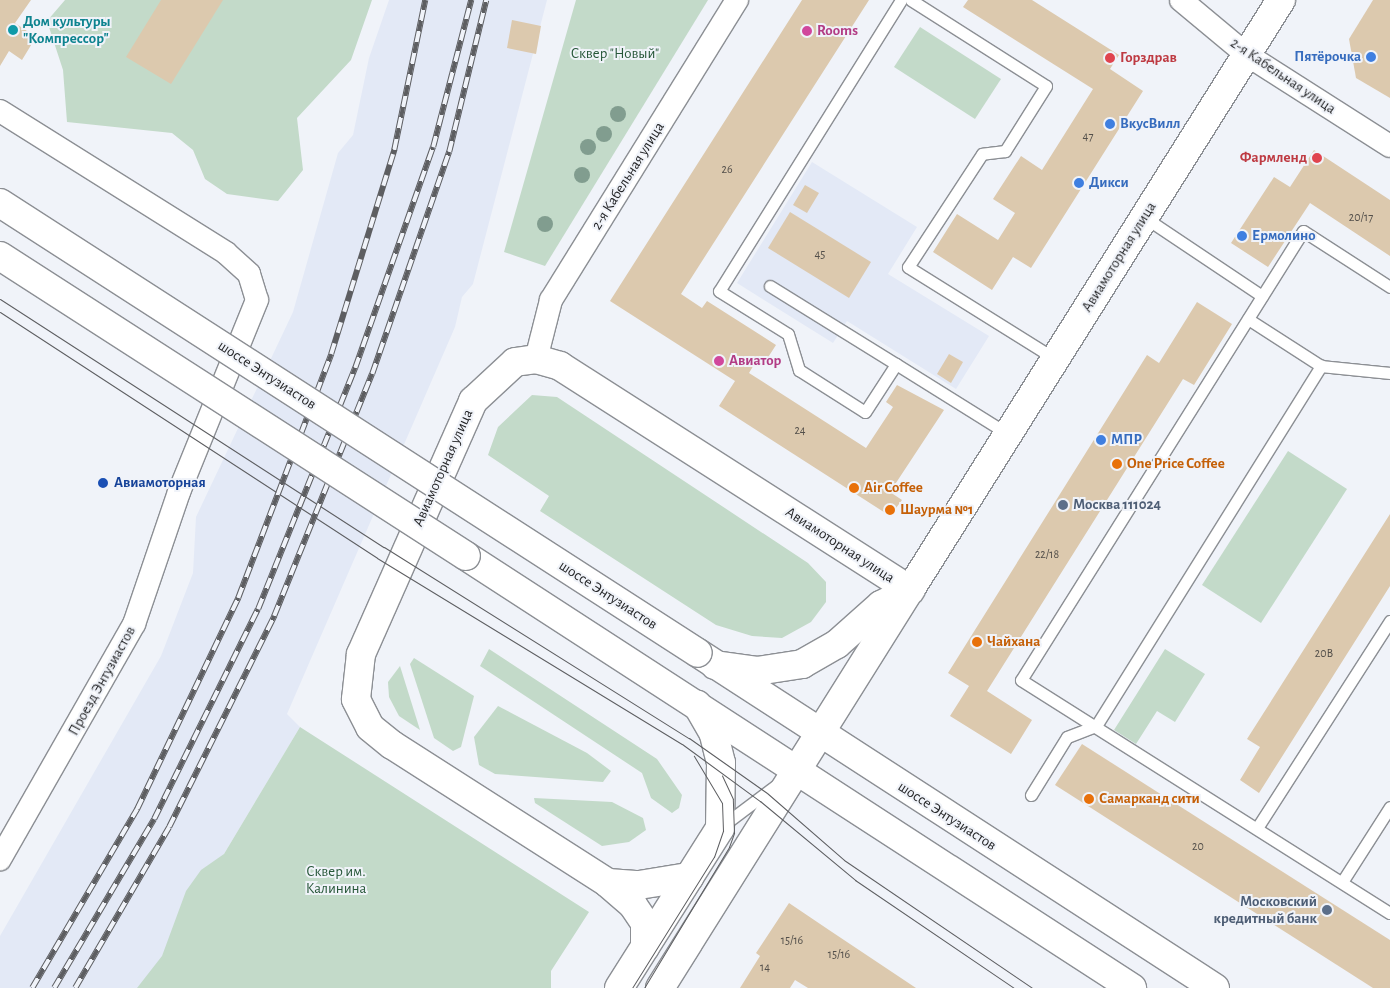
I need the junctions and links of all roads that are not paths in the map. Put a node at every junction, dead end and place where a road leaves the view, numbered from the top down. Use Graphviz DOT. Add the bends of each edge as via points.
graph roads {
  1 [pos="737,0"];
  2 [pos="901,0"];
  3 [pos="911,0"];
  4 [pos="1181,0"];
  5 [pos="1281,0"];
  6 [pos="1246,55"];
  7 [pos="0,111"];
  8 [pos="1390,146"];
  9 [pos="0,203"];
  10 [pos="1144,217"];
  11 [pos="0,256"];
  12 [pos="770,286"];
  13 [pos="1390,287"];
  14 [pos="1262,296"];
  15 [pos="1248,319"];
  16 [pos="536,359"];
  17 [pos="1055,359"];
  18 [pos="896,364"];
  19 [pos="1322,366"];
  20 [pos="1390,373"];
  21 [pos="1008,434"];
  22 [pos="910,590"];
  23 [pos="1390,621"];
  24 [pos="706,659"];
  25 [pos="697,705"];
  26 [pos="1096,726"];
  27 [pos="820,733"];
  28 [pos="796,769"];
  29 [pos="1031,795"];
  30 [pos="1390,807"];
  31 [pos="720,828"];
  32 [pos="1257,828"];
  33 [pos="0,859"];
  34 [pos="689,877"];
  35 [pos="1342,882"];
  36 [pos="608,883"];
  37 [pos="1390,913"];
  38 [pos="645,947"];
  39 [pos="619,988"];
  40 [pos="660,988"];
  41 [pos="1132,988"];
  42 [pos="1215,988"];
  1 -- 16 [label="street, 2-я Кабельная улица" via="552,300"];
  2 -- 18 [label="lane" via="719,290 788,334 799,370 865,412"];
  3 -- 17 [label="lane" via="1046,86 1005,151 982,154 908,267"];
  4 -- 6 [label="street, 2-я Кабельная улица"];
  5 -- 6 [label="main road, Авиамоторная улица"];
  6 -- 8 [label="street, 2-я Кабельная улица"];
  6 -- 10 [label="main road, Авиамоторная улица"];
  7 -- 33 [label="street, Проезд Энтузиастов" via="226,253 256,286 257,300 179,492 134,624"];
  9 -- 24 [label="main road, шоссе Энтузиастов, bridge"];
  10 -- 14 [label="lane"];
  10 -- 17 [label="main road, Авиамоторная улица"];
  11 -- 25 [label="main road, bridge"];
  12 -- 18 [label="lane"];
  13 -- 14 [label="lane" via="1303,232"];
  14 -- 15 [label="lane"];
  15 -- 19 [label="lane"];
  15 -- 26 [label="lane" via="1021,680"];
  16 -- 22 [label="main road, Авиамоторная улица" via="578,376"];
  16 -- 36 [label="main road, Авиамоторная улица" via="515,362 473,401 361,654 356,699 370,727 392,745"];
  17 -- 21 [label="main road, Авиамоторная улица"];
  18 -- 21 [label="lane"];
  19 -- 20 [label="lane"];
  19 -- 26 [label="lane"];
  21 -- 22 [label="main road, Авиамоторная улица"];
  22 -- 24 [label="main road, Авиамоторная улица" via="882,605 837,644 802,664 758,671"];
  22 -- 27 [label="main road, Авиамоторная улица"];
  23 -- 32 [label="lane"];
  24 -- 27 [label="main road, шоссе Энтузиастов"];
  25 -- 28 [label="main road"];
  25 -- 31 [label="main road" via="714,734 722,763"];
  26 -- 29 [label="lane" via="1067,737"];
  26 -- 32 [label="lane"];
  27 -- 28 [label="main road, Авиамоторная улица"];
  27 -- 42 [label="main road, шоссе Энтузиастов"];
  28 -- 31 [label="lane"];
  28 -- 40 [label="main road, Авиамоторная улица"];
  28 -- 41 [label="main road"];
  30 -- 35 [label="lane"];
  31 -- 34 [label="main road"];
  32 -- 35 [label="lane"];
  34 -- 36 [label="main road, Авиамоторная улица" via="639,885"];
  34 -- 38 [label="main road"];
  35 -- 37 [label="lane"];
  36 -- 38 [label="main road, Авиамоторная улица" via="633,905 645,923"];
  38 -- 39 [label="main road"];
}
